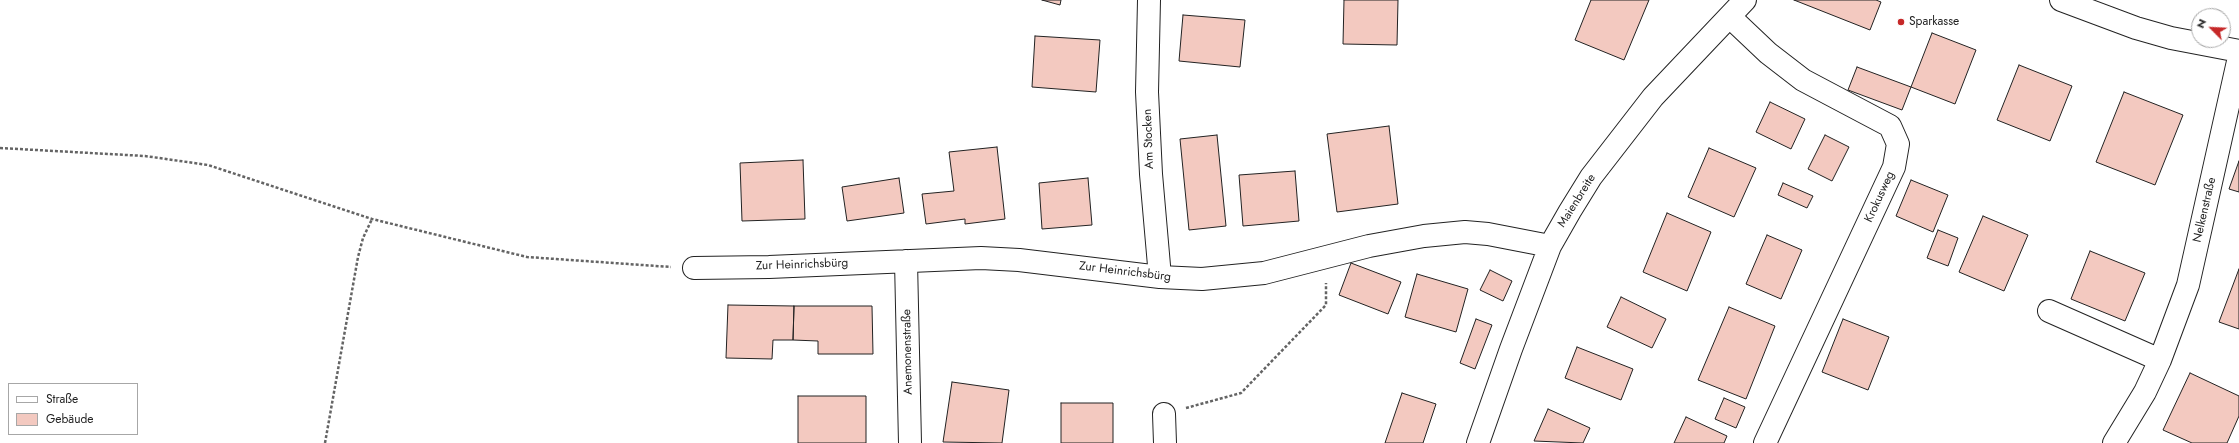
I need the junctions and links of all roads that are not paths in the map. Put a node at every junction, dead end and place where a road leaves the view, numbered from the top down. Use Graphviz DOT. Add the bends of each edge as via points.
graph roads {
  1 [pos="1149,0"];
  2 [pos="1745,0"];
  3 [pos="2061,0"];
  4 [pos="1730,17"];
  5 [pos="2239,51"];
  6 [pos="2239,57"];
  7 [pos="1550,246"];
  8 [pos="906,261"];
  9 [pos="694,268"];
  10 [pos="1160,277"];
  11 [pos="2049,312"];
  12 [pos="2160,360"];
  13 [pos="1164,414"];
  14 [pos="910,443"];
  15 [pos="1165,443"];
  16 [pos="1478,443"];
  17 [pos="1765,443"];
  18 [pos="2114,443"];
  1 -- 10 [label="street, Am Stocken" via="1148,92 1151,182"];
  2 -- 4 [label="street, Maienbreite"];
  3 -- 5 [label="street" via="2136,28 2179,40"];
  4 -- 7 [label="street, Maienbreite" via="1653,97 1617,142 1590,177"];
  4 -- 17 [label="street, Krokusweg" via="1768,53 1803,80 1890,126 1898,144 1894,167"];
  6 -- 12 [label="street, Nelkenstraße" via="2188,285"];
  7 -- 10 [label="street, Zur Heinrichsbürg" via="1509,236 1465,232 1369,246 1257,274 1202,279"];
  7 -- 16 [label="street, Maienbreite"];
  8 -- 9 [label="street, Zur Heinrichsbürg"];
  8 -- 10 [label="street, Zur Heinrichsbürg" via="981,258 1018,260"];
  8 -- 14 [label="street, Anemonenstraße"];
  11 -- 12 [label="street"];
  12 -- 18 [label="street, Nelkenstraße" via="2145,392"];
  13 -- 15 [label="street"];
}
